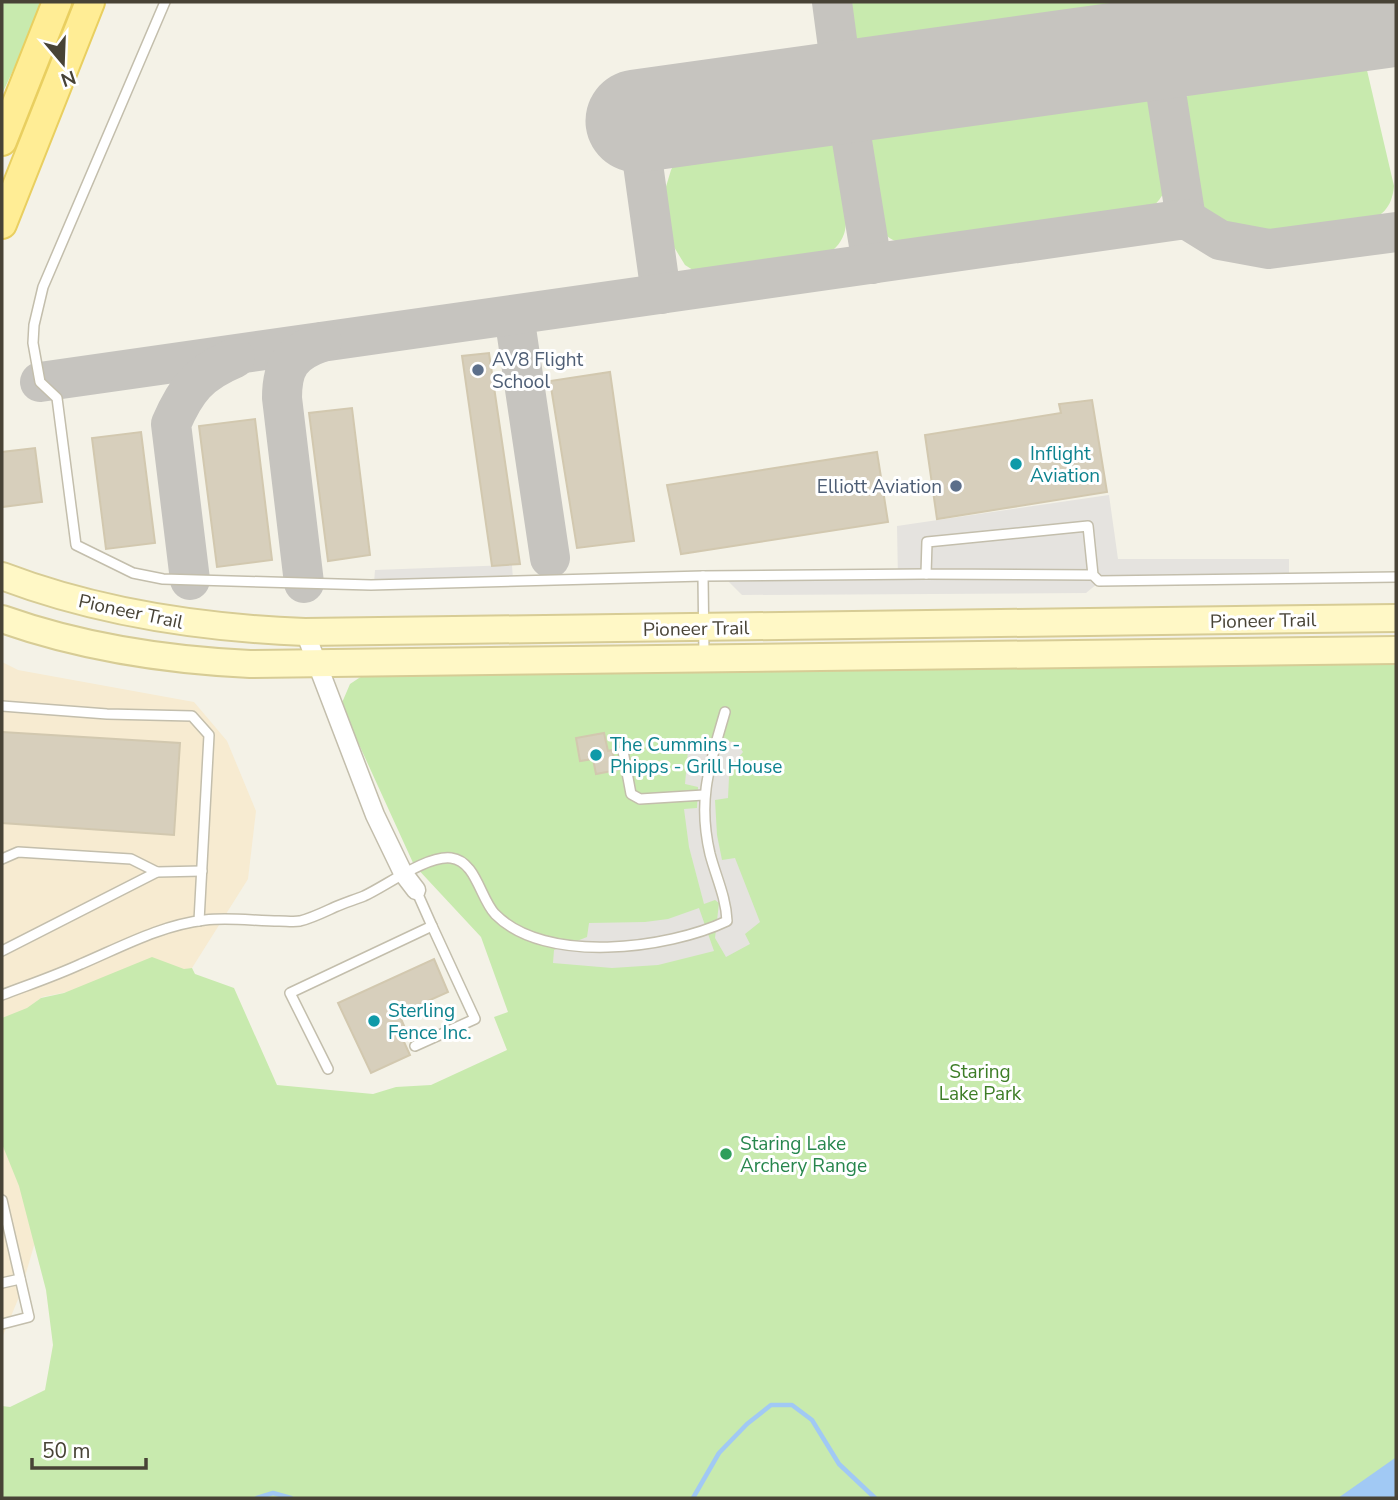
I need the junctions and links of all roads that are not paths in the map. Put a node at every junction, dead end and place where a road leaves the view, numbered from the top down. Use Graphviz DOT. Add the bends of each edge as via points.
graph roads {
  1 [pos="57,2"];
  2 [pos="90,2"];
  3 [pos="165,2"];
  4 [pos="2,141"];
  5 [pos="2,224"];
  6 [pos="926,574"];
  7 [pos="1093,575"];
  8 [pos="2,576"];
  9 [pos="703,576"];
  10 [pos="1396,577"];
  11 [pos="1396,618"];
  12 [pos="2,619"];
  13 [pos="703,628"];
  14 [pos="305,632"];
  15 [pos="1396,650"];
  16 [pos="704,659"];
  17 [pos="318,664"];
  18 [pos="2,706"];
  19 [pos="725,712"];
  20 [pos="622,751"];
  21 [pos="704,795"];
  22 [pos="2,859"];
  23 [pos="157,872"];
  24 [pos="202,872"];
  25 [pos="404,873"];
  26 [pos="416,890"];
  27 [pos="200,921"];
  28 [pos="432,926"];
  29 [pos="2,951"];
  30 [pos="2,995"];
  31 [pos="415,1046"];
  32 [pos="328,1069"];
  33 [pos="2,1200"];
  34 [pos="20,1279"];
  35 [pos="2,1283"];
  36 [pos="2,1324"];
  1 -- 4 [label="main road"];
  2 -- 5 [label="main road"];
  3 -- 9 [label="lane" via="43,287 34,325 40,382 57,398 76,545 133,573 163,579 370,585"];
  6 -- 7 [label="lane"];
  6 -- 7 [label="lane" via="927,542 1088,526"];
  6 -- 9 [label="lane"];
  7 -- 10 [label="lane" via="1099,581"];
  8 -- 14 [label="main road, Pioneer Trail" via="144,615 214,627"];
  9 -- 13 [label="lane"];
  11 -- 13 [label="main road, Pioneer Trail"];
  12 -- 17 [label="main road, Pioneer Trail" via="102,647 196,662"];
  13 -- 14 [label="main road, Pioneer Trail"];
  13 -- 16 [label="lane"];
  14 -- 17 [label="street"];
  15 -- 16 [label="main road, Pioneer Trail"];
  16 -- 17 [label="main road, Pioneer Trail"];
  17 -- 25 [label="street" via="375,815"];
  18 -- 24 [label="lane" via="192,716 208,735"];
  19 -- 21 [label="lane"];
  20 -- 21 [label="lane" via="631,794 640,799"];
  21 -- 25 [label="lane" via="710,853 727,921 681,939 595,947 559,943 503,922 460,861 434,861"];
  22 -- 23 [label="lane" via="18,852 131,859"];
  23 -- 24 [label="lane"];
  23 -- 29 [label="lane"];
  24 -- 27 [label="lane"];
  25 -- 26 [label="street"];
  25 -- 27 [label="lane" via="366,895 299,921"];
  26 -- 28 [label="lane"];
  27 -- 30 [label="lane" via="157,931"];
  28 -- 31 [label="lane" via="475,1019"];
  28 -- 32 [label="lane" via="290,993"];
  33 -- 34 [label="lane"];
  34 -- 35 [label="lane"];
  34 -- 36 [label="lane" via="29,1317"];
}
